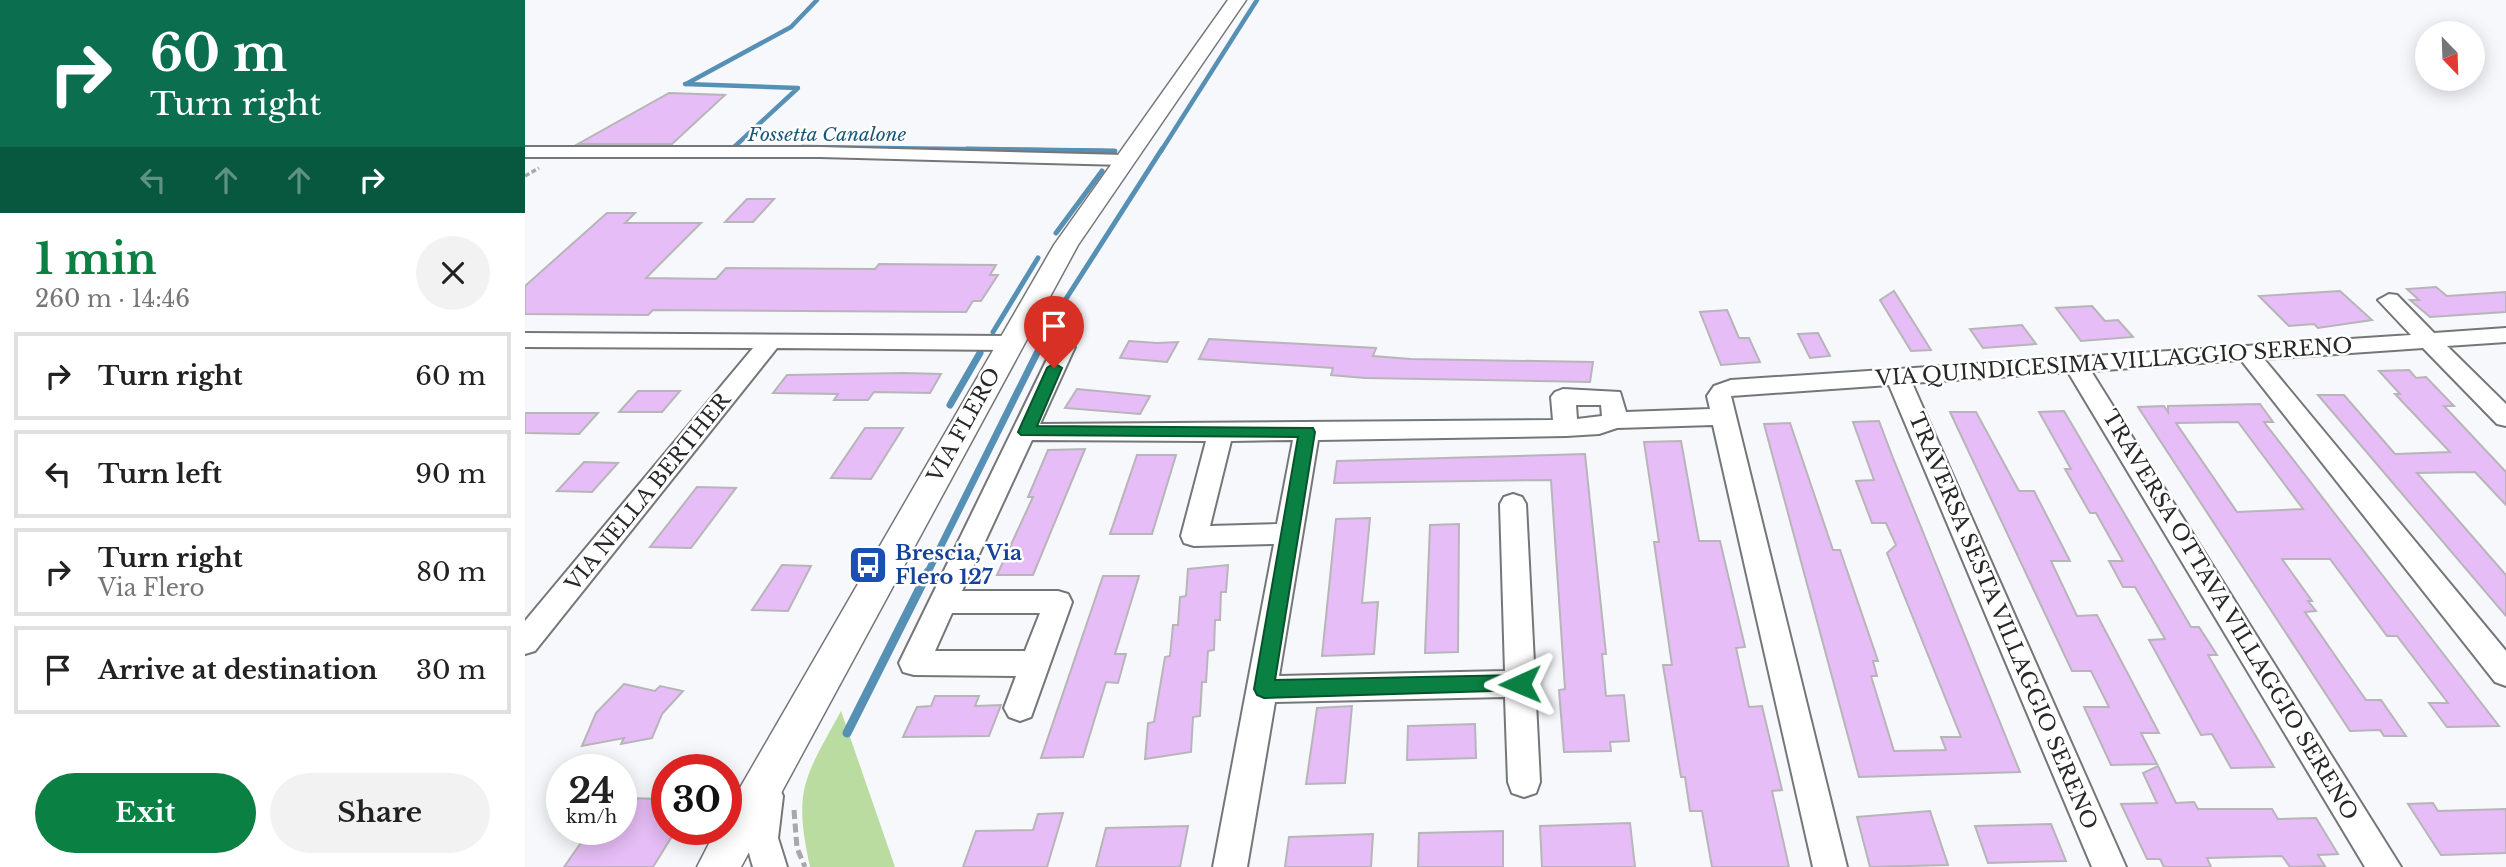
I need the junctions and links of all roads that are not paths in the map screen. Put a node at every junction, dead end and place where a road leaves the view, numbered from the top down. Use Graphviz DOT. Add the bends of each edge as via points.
graph roads {
  1 [pos="1237,0"];
  2 [pos="525,152"];
  3 [pos="1125,160"];
  4 [pos="2389,300"];
  5 [pos="2506,335"];
  6 [pos="525,340"];
  7 [pos="2428,341"];
  8 [pos="770,342"];
  9 [pos="1010,343"];
  10 [pos="1064,347"];
  11 [pos="2246,352"];
  12 [pos="2075,364"];
  13 [pos="1897,376"];
  14 [pos="1722,404"];
  15 [pos="2506,418"];
  16 [pos="1026,432"];
  17 [pos="1307,432"];
  18 [pos="1221,433"];
  19 [pos="1513,504"];
  20 [pos="1288,534"];
  21 [pos="943,602"];
  22 [pos="525,642"];
  23 [pos="1035,664"];
  24 [pos="2506,673"];
  25 [pos="1520,684"];
  26 [pos="1264,689"];
  27 [pos="1020,708"];
  28 [pos="771,772"];
  29 [pos="1524,782"];
  30 [pos="718,867"];
  31 [pos="770,867"];
  32 [pos="1230,867"];
  33 [pos="1830,867"];
  34 [pos="2109,867"];
  35 [pos="2384,867"];
  1 -- 3 [label="street, VIA FLERO"];
  2 -- 3 [label="street" via="820,152"];
  3 -- 9 [label="street, VIA FLERO" via="1066,245"];
  4 -- 7 [label="street"];
  5 -- 7 [label="street, VIA QUINDICESIMA VILLAGGIO SERENO"];
  6 -- 8 [label="street"];
  7 -- 11 [label="street, VIA QUINDICESIMA VILLAGGIO SERENO"];
  7 -- 15 [label="street"];
  8 -- 9 [label="street"];
  8 -- 22 [label="street, VIA NELLA BERTHER"];
  9 -- 28 [label="street, VIA FLERO"];
  10 -- 16 [label="street"];
  11 -- 12 [label="street, VIA QUINDICESIMA VILLAGGIO SERENO"];
  11 -- 24 [label="street"];
  12 -- 13 [label="street, VIA QUINDICESIMA VILLAGGIO SERENO"];
  12 -- 35 [label="street, TRAVERSA OTTAVA VILLAGGIO SERENO"];
  13 -- 14 [label="street, VIA QUINDICESIMA VILLAGGIO SERENO"];
  13 -- 34 [label="street, TRAVERSA SESTA VILLAGGIO SERENO"];
  14 -- 17 [label="street, VIA QUINDICESIMA VILLAGGIO SERENO" via="1599,426"];
  14 -- 33 [label="street"];
  16 -- 18 [label="street, VIA QUINDICESIMA VILLAGGIO SERENO"];
  16 -- 21 [label="street"];
  17 -- 18 [label="street, VIA QUINDICESIMA VILLAGGIO SERENO"];
  17 -- 20 [label="street"];
  18 -- 20 [label="street" via="1194,536"];
  19 -- 25 [label="street"];
  20 -- 26 [label="street"];
  21 -- 23 [label="street" via="1058,602"];
  21 -- 23 [label="street" via="914,663"];
  23 -- 27 [label="street"];
  25 -- 26 [label="street"];
  25 -- 29 [label="street"];
  26 -- 32 [label="street"];
  28 -- 30 [label="street, VIA FLERO"];
  28 -- 31 [label="street" via="761,838"];
}
